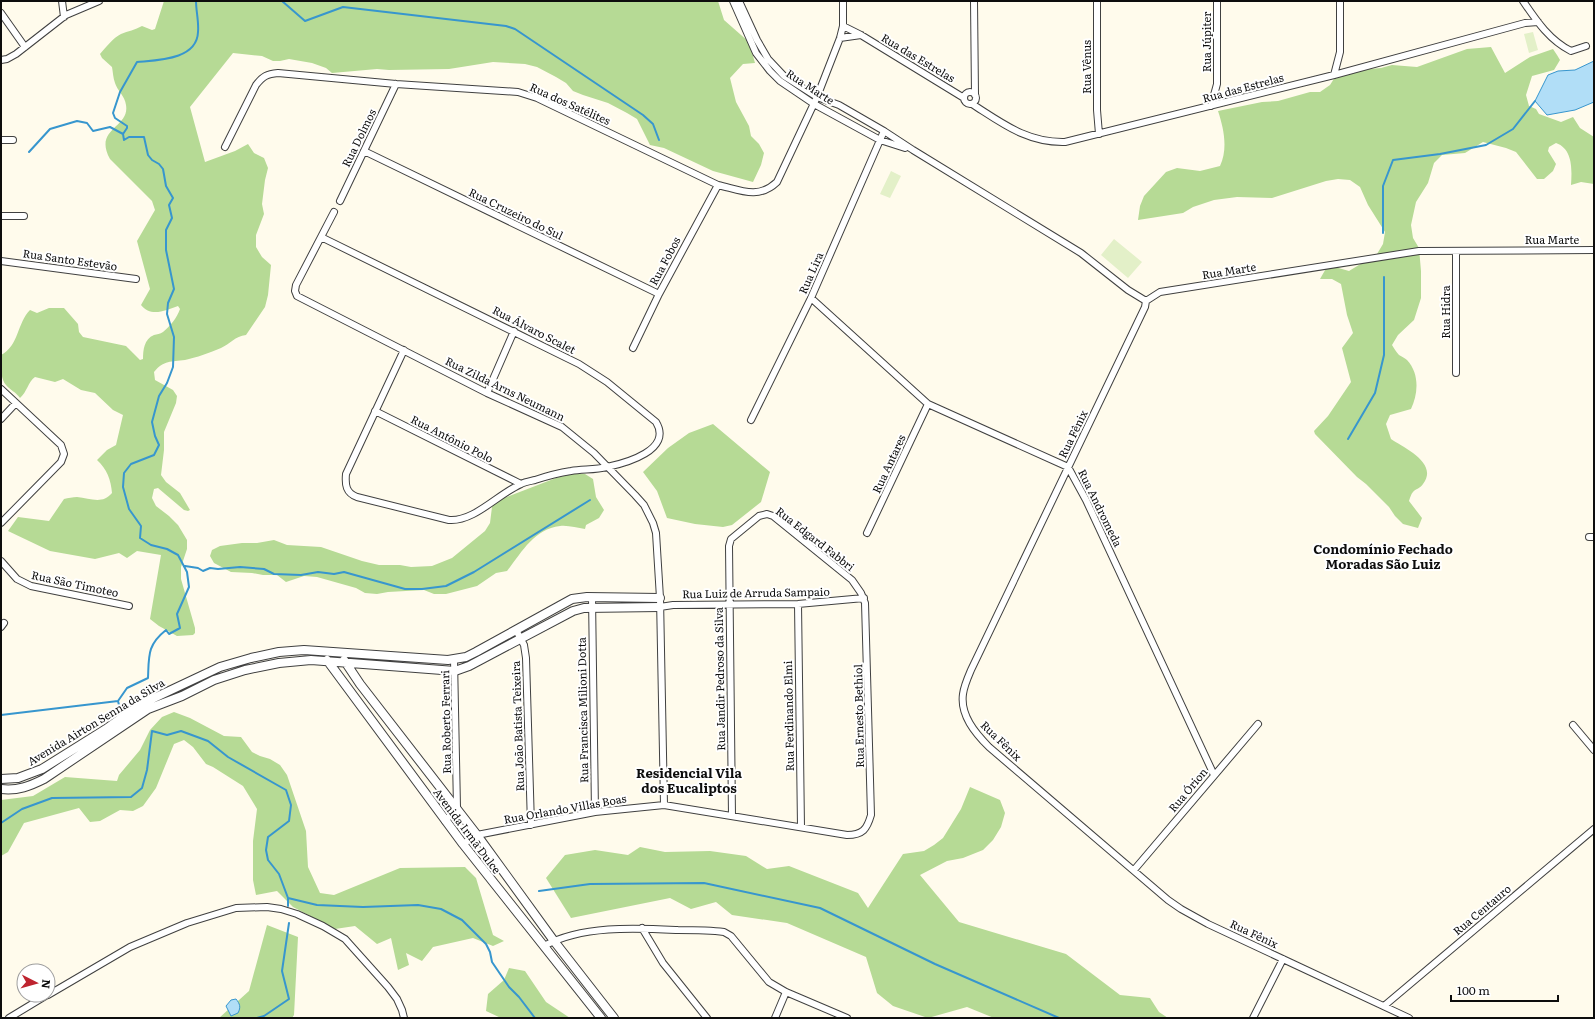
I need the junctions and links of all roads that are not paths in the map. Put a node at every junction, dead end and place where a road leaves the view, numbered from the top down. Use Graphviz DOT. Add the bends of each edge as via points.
graph roads {
  1 [pos="62,1"];
  2 [pos="99,1"];
  3 [pos="733,1"];
  4 [pos="739,1"];
  5 [pos="843,1"];
  6 [pos="974,1"];
  7 [pos="1097,1"];
  8 [pos="1217,1"];
  9 [pos="1340,1"];
  10 [pos="1523,1"];
  11 [pos="1529,10"];
  12 [pos="1,13"];
  13 [pos="64,17"];
  14 [pos="1538,22"];
  15 [pos="1525,23"];
  16 [pos="843,26"];
  17 [pos="861,35"];
  18 [pos="840,38"];
  19 [pos="1586,46"];
  20 [pos="25,47"];
  21 [pos="1,60"];
  22 [pos="1334,75"];
  23 [pos="396,84"];
  24 [pos="975,95"];
  25 [pos="817,97"];
  26 [pos="964,98"];
  27 [pos="814,104"];
  28 [pos="972,104"];
  29 [pos="1211,106"];
  30 [pos="854,114"];
  31 [pos="850,123"];
  32 [pos="884,131"];
  33 [pos="1099,134"];
  34 [pos="1,140"];
  35 [pos="13,140"];
  36 [pos="880,140"];
  37 [pos="225,146"];
  38 [pos="913,150"];
  39 [pos="364,151"];
  40 [pos="718,185"];
  41 [pos="340,201"];
  42 [pos="334,212"];
  43 [pos="1,216"];
  44 [pos="24,216"];
  45 [pos="322,237"];
  46 [pos="1594,250"];
  47 [pos="1456,251"];
  48 [pos="1,261"];
  49 [pos="136,279"];
  50 [pos="659,294"];
  51 [pos="811,298"];
  52 [pos="1146,301"];
  53 [pos="514,331"];
  54 [pos="633,348"];
  55 [pos="404,350"];
  56 [pos="1456,373"];
  57 [pos="1,389"];
  58 [pos="487,393"];
  59 [pos="16,403"];
  60 [pos="928,404"];
  61 [pos="375,411"];
  62 [pos="1,419"];
  63 [pos="750,420"];
  64 [pos="606,467"];
  65 [pos="1068,467"];
  66 [pos="521,484"];
  67 [pos="1,523"];
  68 [pos="867,533"];
  69 [pos="730,541"];
  70 [pos="1,561"];
  71 [pos="592,597"];
  72 [pos="660,598"];
  73 [pos="864,598"];
  74 [pos="729,604"];
  75 [pos="798,604"];
  76 [pos="673,605"];
  77 [pos="128,606"];
  78 [pos="660,607"];
  79 [pos="592,608"];
  80 [pos="516,630"];
  81 [pos="521,638"];
  82 [pos="324,652"];
  83 [pos="341,653"];
  84 [pos="454,659"];
  85 [pos="327,661"];
  86 [pos="345,664"];
  87 [pos="455,671"];
  88 [pos="178,687"];
  89 [pos="182,696"];
  90 [pos="1258,724"];
  91 [pos="1573,725"];
  92 [pos="1594,750"];
  93 [pos="44,767"];
  94 [pos="50,775"];
  95 [pos="1214,775"];
  96 [pos="1,779"];
  97 [pos="1,789"];
  98 [pos="664,804"];
  99 [pos="456,808"];
  100 [pos="595,812"];
  101 [pos="732,816"];
  102 [pos="445,821"];
  103 [pos="531,824"];
  104 [pos="801,828"];
  105 [pos="1594,829"];
  106 [pos="863,832"];
  107 [pos="477,835"];
  108 [pos="463,844"];
  109 [pos="1134,870"];
  110 [pos="642,928"];
  111 [pos="554,941"];
  112 [pos="544,946"];
  113 [pos="1282,959"];
  114 [pos="56,990"];
  115 [pos="786,992"];
  116 [pos="34,1003"];
  117 [pos="1384,1006"];
  118 [pos="9,1018"];
  119 [pos="404,1018"];
  120 [pos="601,1018"];
  121 [pos="614,1018"];
  122 [pos="707,1018"];
  123 [pos="775,1018"];
  124 [pos="847,1018"];
  125 [pos="1252,1018"];
  126 [pos="1409,1018"];
  1 -- 13 [label="street"];
  2 -- 13 [label="street"];
  3 -- 27 [label="street, Rua Marte" via="756,53 770,72"];
  4 -- 25 [label="street, Rua Marte" via="756,40 768,59 784,76"];
  5 -- 16 [label="street, Rua dos Satélites"];
  6 -- 24 [label="street"];
  7 -- 33 [label="street, Rua Vênus"];
  8 -- 29 [label="street, Rua Júpiter" via="1217,84"];
  9 -- 22 [label="street" via="1340,52"];
  10 -- 11 [label="street"];
  11 -- 14 [label="street"];
  11 -- 15 [label="street"];
  12 -- 20 [label="street"];
  13 -- 20 [label="street"];
  14 -- 15 [label="street, Rua das Estrelas"];
  14 -- 19 [label="street" via="1552,39 1571,51"];
  15 -- 22 [label="street, Rua das Estrelas"];
  16 -- 17 [label="street, Rua das Estrelas"];
  16 -- 18 [label="street, Rua dos Satélites"];
  17 -- 18 [label="street"];
  17 -- 26 [label="street, Rua das Estrelas"];
  18 -- 25 [label="street, Rua dos Satélites"];
  20 -- 21 [label="street"];
  22 -- 29 [label="street, Rua das Estrelas"];
  23 -- 37 [label="street, Rua dos Satélites" via="268,74 262,77 256,86"];
  23 -- 39 [label="street, Rua Dolmos"];
  23 -- 40 [label="street, Rua dos Satélites" via="518,92 537,98"];
  24 -- 26 [label="street" via="967,93"];
  24 -- 28 [label="street" via="976,100"];
  25 -- 27 [label="street, Rua dos Satélites"];
  25 -- 30 [label="street, Rua Marte"];
  26 -- 28 [label="street"];
  27 -- 31 [label="street, Rua Marte"];
  27 -- 40 [label="street, Rua dos Satélites" via="778,182 763,192 755,193"];
  28 -- 33 [label="street, Rua das Estrelas" via="1013,130 1050,143 1080,140"];
  29 -- 33 [label="street, Rua das Estrelas"];
  30 -- 31 [label="street"];
  30 -- 32 [label="street, Rua Marte"];
  31 -- 36 [label="street, Rua Marte"];
  32 -- 36 [label="street, Rua Lira"];
  32 -- 38 [label="street, Rua Marte"];
  34 -- 35 [label="street"];
  36 -- 38 [label="street, Rua Marte"];
  36 -- 51 [label="street, Rua Lira"];
  38 -- 52 [label="street, Rua Marte" via="1082,253"];
  39 -- 41 [label="street, Rua Dolmos"];
  39 -- 50 [label="street, Rua Cruzeiro do Sul"];
  40 -- 50 [label="street, Rua Fobos"];
  42 -- 45 [label="street"];
  43 -- 44 [label="street"];
  45 -- 53 [label="street, Rua Álvaro Scalet"];
  45 -- 55 [label="street, Rua Zilda Arns Neumann" via="296,285 297,296"];
  46 -- 47 [label="street, Rua Marte"];
  47 -- 52 [label="street, Rua Marte" via="1419,251 1168,290"];
  47 -- 56 [label="street, Rua Hidra"];
  48 -- 49 [label="street, Rua Santo Estevão"];
  50 -- 54 [label="street, Rua Fobos"];
  51 -- 60 [label="street, Rua Andromeda"];
  51 -- 63 [label="street, Rua Lira"];
  52 -- 65 [label="street, Rua Fênix"];
  53 -- 58 [label="street"];
  53 -- 64 [label="street, Rua Álvaro Scalet" via="580,364 607,382 656,422 660,434 655,446 642,456"];
  55 -- 58 [label="street, Rua Zilda Arns Neumann"];
  55 -- 61 [label="street"];
  57 -- 59 [label="street"];
  58 -- 64 [label="street, Rua Zilda Arns Neumann" via="562,427 594,453"];
  59 -- 62 [label="street"];
  59 -- 67 [label="street" via="61,445 63,458"];
  60 -- 65 [label="street, Rua Andromeda"];
  60 -- 68 [label="street, Rua Antares"];
  61 -- 66 [label="street, Rua Antônio Polo"];
  61 -- 66 [label="street, Rua Álvaro Scalet" via="346,474 348,491 357,497 449,520 459,520"];
  64 -- 66 [label="street, Rua Álvaro Scalet" via="560,472"];
  64 -- 72 [label="street, Rua Zilda Arns Neumann" via="644,505 653,523 656,533"];
  65 -- 95 [label="street, Rua Andromeda" via="1086,500"];
  65 -- 109 [label="street, Rua Fênix" via="971,670 963,702 972,728 984,742"];
  69 -- 73 [label="street, Rua Edgard Fabbri" via="759,516 770,515 852,580"];
  69 -- 74 [label="street, Rua Jandir Pedroso da Silva"];
  70 -- 77 [label="street, Rua São Timoteo" via="18,579 31,586"];
  71 -- 72 [label="street, Avenida Airton Senna da Silva"];
  71 -- 79 [label="street, Rua Francisca Milioni Dotta"];
  71 -- 80 [label="street, Avenida Airton Senna da Silva" via="572,599"];
  72 -- 76 [label="street"];
  72 -- 78 [label="street, Rua Zilda Arns Neumann"];
  73 -- 75 [label="street, Rua Luiz de Arruda Sampaio"];
  73 -- 106 [label="street, Rua Ernesto Bethiol" via="871,815 868,827"];
  74 -- 75 [label="street, Rua Luiz de Arruda Sampaio"];
  74 -- 76 [label="street, Rua Luiz de Arruda Sampaio"];
  74 -- 101 [label="street, Rua Jandir Pedroso da Silva"];
  75 -- 104 [label="street, Rua Ferdinando Elmi"];
  76 -- 78 [label="street, Rua Luiz de Arruda Sampaio"];
  78 -- 79 [label="street, Avenida Airton Senna da Silva"];
  78 -- 98 [label="street, Rua Zilda Arns Neumann"];
  79 -- 81 [label="street, Avenida Airton Senna da Silva" via="573,611"];
  79 -- 100 [label="street, Rua Francisca Milioni Dotta"];
  80 -- 81 [label="street, Rua João Batista Teixeira"];
  80 -- 84 [label="street, Avenida Airton Senna da Silva" via="476,652"];
  81 -- 87 [label="street, Avenida Airton Senna da Silva"];
  81 -- 103 [label="street, Rua João Batista Teixeira" via="526,658"];
  82 -- 83 [label="street, Avenida Airton Senna da Silva"];
  82 -- 85 [label="street, Avenida Irmã Dulce"];
  82 -- 88 [label="street, Avenida Airton Senna da Silva" via="279,652 251,658 220,667"];
  83 -- 84 [label="street, Avenida Airton Senna da Silva"];
  83 -- 86 [label="street, Avenida Irmã Dulce"];
  84 -- 87 [label="street, Rua Roberto Ferrari"];
  85 -- 86 [label="street, Avenida Airton Senna da Silva"];
  85 -- 89 [label="street, Avenida Airton Senna da Silva" via="279,663 245,670 214,680"];
  85 -- 102 [label="street, Avenida Irmã Dulce"];
  86 -- 87 [label="street, Avenida Airton Senna da Silva"];
  86 -- 99 [label="street, Avenida Irmã Dulce"];
  87 -- 99 [label="street, Rua Roberto Ferrari"];
  88 -- 89 [label="street"];
  88 -- 93 [label="street, Avenida Airton Senna da Silva" via="131,711"];
  89 -- 94 [label="street, Avenida Airton Senna da Silva" via="148,708"];
  90 -- 95 [label="street, Rua Órion"];
  91 -- 92 [label="street"];
  93 -- 94 [label="street"];
  93 -- 96 [label="street, Avenida Airton Senna da Silva" via="18,778"];
  94 -- 97 [label="street, Avenida Airton Senna da Silva" via="25,788"];
  95 -- 109 [label="street, Rua Órion"];
  98 -- 100 [label="street, Rua Orlando Villas Boas"];
  98 -- 101 [label="street, Rua Orlando Villas Boas"];
  99 -- 102 [label="street"];
  99 -- 107 [label="street, Avenida Irmã Dulce"];
  100 -- 103 [label="street, Rua Orlando Villas Boas"];
  101 -- 104 [label="street, Rua Orlando Villas Boas"];
  102 -- 108 [label="street, Avenida Irmã Dulce"];
  103 -- 107 [label="street, Rua Orlando Villas Boas"];
  104 -- 106 [label="street, Rua Orlando Villas Boas" via="847,835"];
  105 -- 117 [label="street, Rua Centauro"];
  107 -- 108 [label="street, Rua Orlando Villas Boas"];
  107 -- 111 [label="street, Avenida Irmã Dulce"];
  108 -- 112 [label="street, Avenida Irmã Dulce"];
  109 -- 113 [label="street, Rua Fênix" via="1168,900 1194,917"];
  110 -- 111 [label="street" via="592,932"];
  110 -- 115 [label="street" via="720,931 728,934 765,979"];
  110 -- 122 [label="street" via="663,963"];
  111 -- 112 [label="street"];
  111 -- 121 [label="street, Avenida Irmã Dulce"];
  112 -- 120 [label="street, Avenida Irmã Dulce"];
  113 -- 117 [label="street, Rua Fênix"];
  113 -- 125 [label="street"];
  114 -- 119 [label="street" via="130,947 187,923 236,908 267,907 304,917 345,939 397,999"];
  115 -- 123 [label="street"];
  115 -- 124 [label="street"];
  116 -- 118 [label="street"];
  117 -- 126 [label="street, Rua Fênix"];
}
